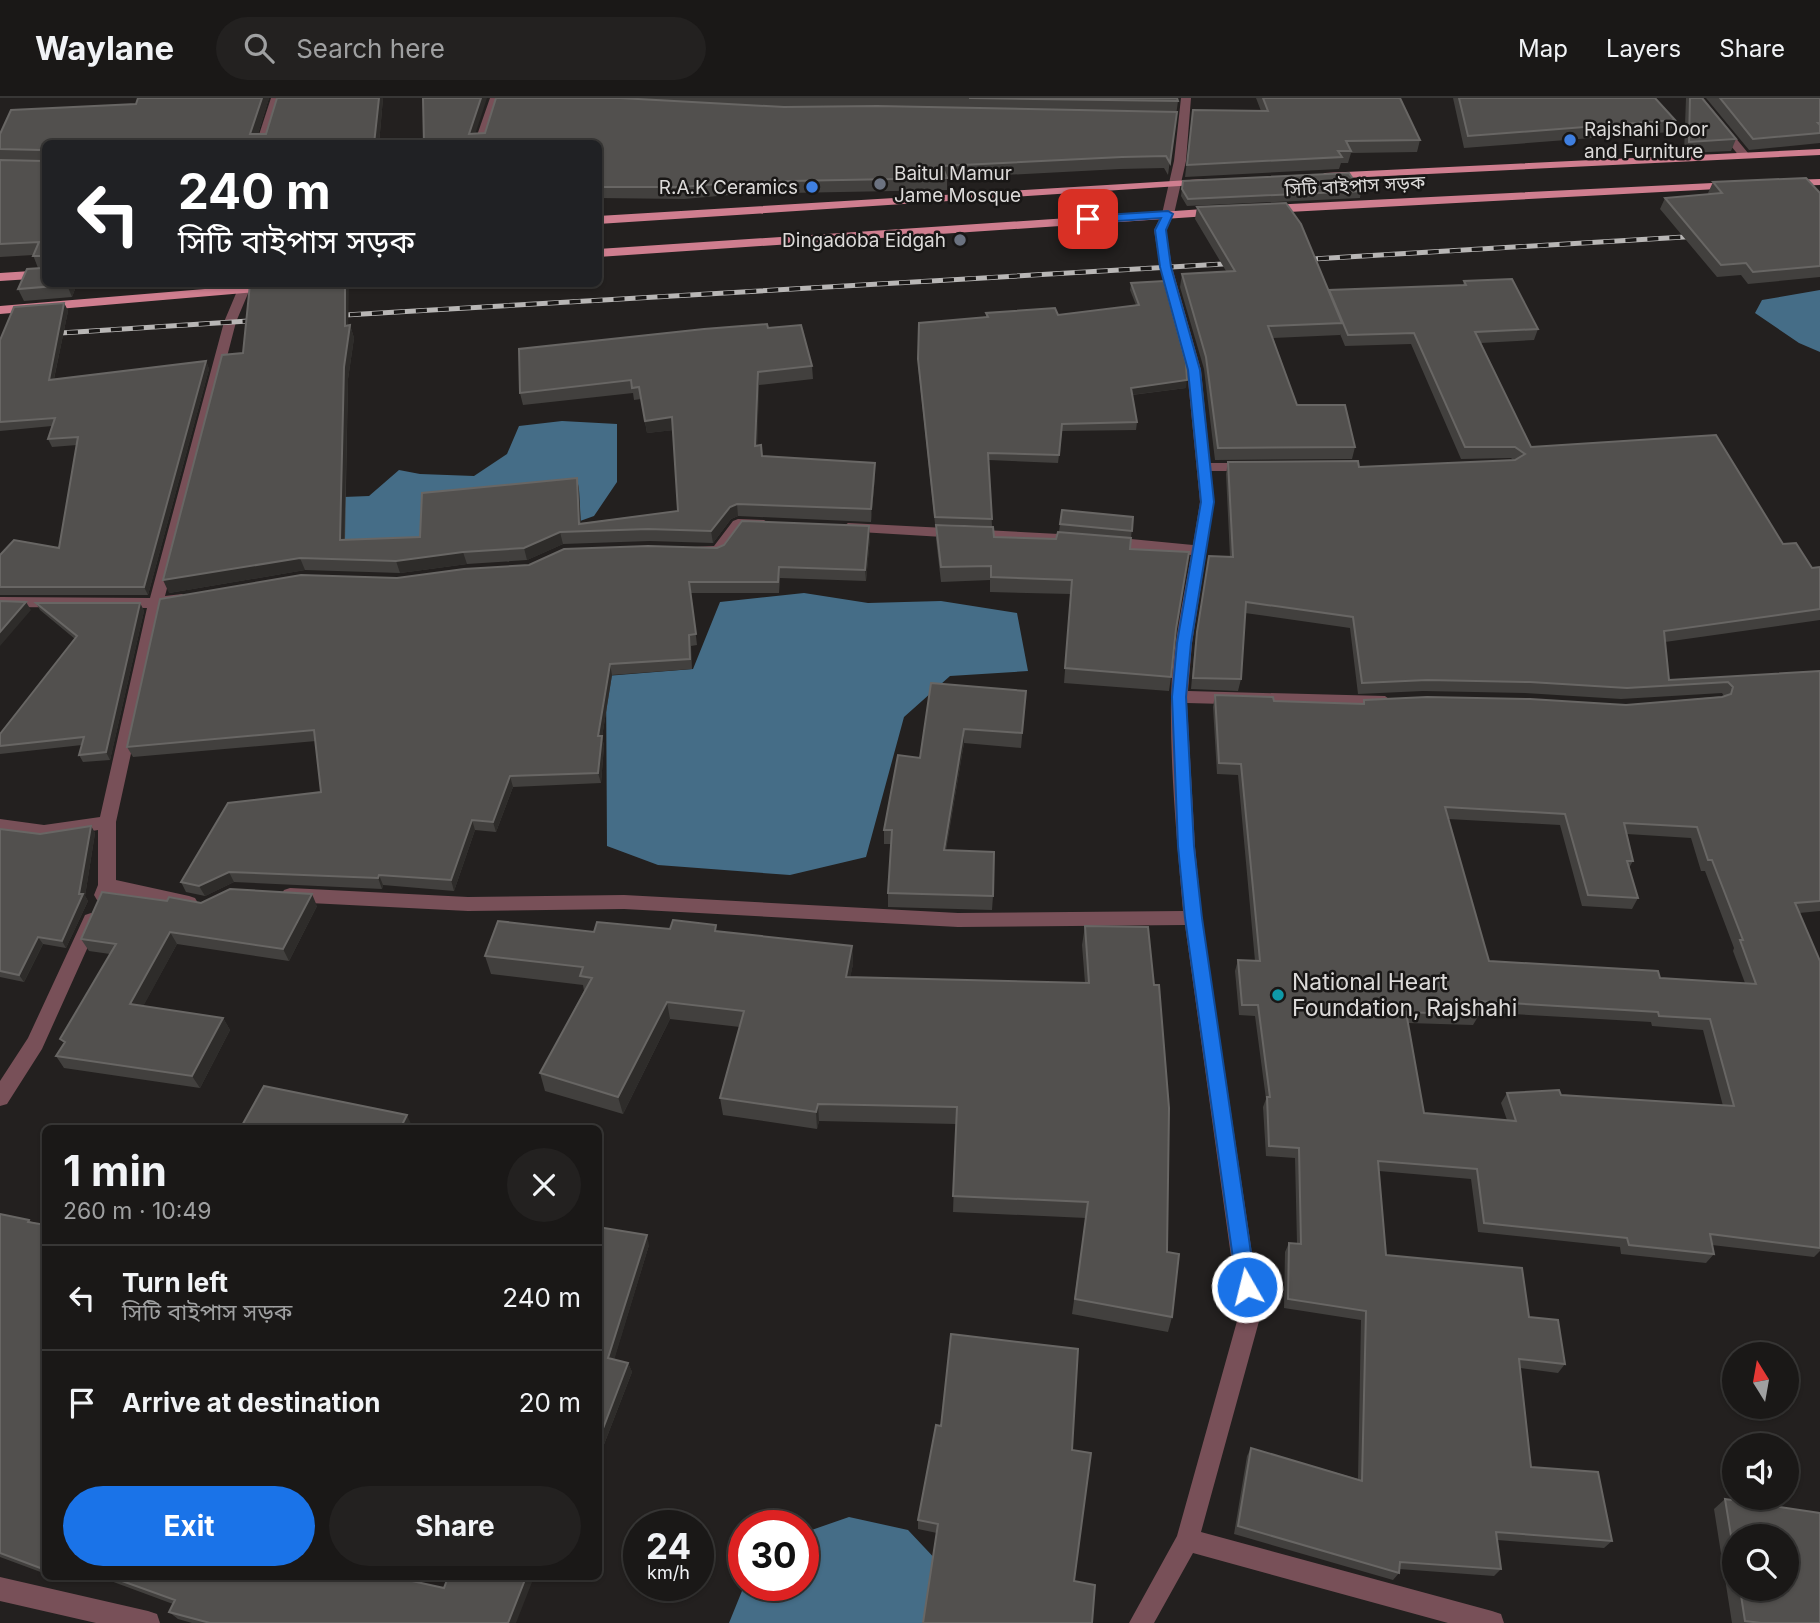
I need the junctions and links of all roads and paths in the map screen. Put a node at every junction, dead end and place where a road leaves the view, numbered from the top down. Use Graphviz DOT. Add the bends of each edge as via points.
graph roads {
  1 [pos="495,98"];
  2 [pos="1186,98"];
  3 [pos="1697,98"];
  4 [pos="280,100"];
  5 [pos="264,140"];
  6 [pos="480,140"];
  7 [pos="1820,152"];
  8 [pos="1744,155"];
  9 [pos="1314,176"];
  10 [pos="1217,181"];
  11 [pos="1820,182"];
  12 [pos="1175,183"];
  13 [pos="1778,184"];
  14 [pos="1751,185"];
  15 [pos="1251,210"];
  16 [pos="1237,211"];
  17 [pos="1168,214"];
  18 [pos="602,220"];
  19 [pos="602,253"];
  20 [pos="42,274"];
  21 [pos="0,278"];
  22 [pos="245,287"];
  23 [pos="0,310"];
  24 [pos="1204,467"];
  25 [pos="1269,467"];
  26 [pos="777,525"];
  27 [pos="828,527"];
  28 [pos="691,550"];
  29 [pos="1199,551"];
  30 [pos="197,596"];
  31 [pos="0,602"];
  32 [pos="156,603"];
  33 [pos="1179,697"];
  34 [pos="1398,702"];
  35 [pos="107,822"];
  36 [pos="0,826"];
  37 [pos="107,886"];
  38 [pos="275,894"];
  39 [pos="207,906"];
  40 [pos="1193,918"];
  41 [pos="0,1098"];
  42 [pos="1187,1540"];
  43 [pos="0,1588"];
  44 [pos="148,1623"];
  45 [pos="1141,1623"];
  46 [pos="1492,1623"];
  1 -- 6 [label="street"];
  2 -- 12 [label="street" via="1178,118"];
  3 -- 8 [label="street"];
  4 -- 5 [label="street"];
  7 -- 8 [label="main road"];
  8 -- 9 [label="main road"];
  10 -- 12 [label="main road"];
  11 -- 13 [label="main road"];
  12 -- 17 [label="street"];
  12 -- 18 [label="main road"];
  14 -- 15 [label="main road, সিটি বাইপাস সড়ক"];
  16 -- 17 [label="main road"];
  17 -- 19 [label="main road"];
  17 -- 24 [label="street" via="1160,230 1194,370"];
  20 -- 21 [label="main road"];
  22 -- 23 [label="main road"];
  22 -- 32 [label="street" via="230,322"];
  24 -- 25 [label="street"];
  24 -- 29 [label="street" via="1208,502"];
  26 -- 28 [label="street" via="738,524 718,551"];
  27 -- 29 [label="street" via="997,534"];
  29 -- 33 [label="street"];
  30 -- 32 [label="street"];
  31 -- 32 [label="street"];
  32 -- 35 [label="street"];
  33 -- 34 [label="street"];
  33 -- 40 [label="street"];
  35 -- 36 [label="street" via="44,832"];
  35 -- 37 [label="street"];
  37 -- 39 [label="street"];
  37 -- 41 [label="street" via="35,1043"];
  38 -- 40 [label="street" via="468,904 624,902 958,920"];
  40 -- 42 [label="street" via="1250,1314"];
  42 -- 45 [label="street"];
  42 -- 46 [label="street"];
  43 -- 44 [label="street"];
}
